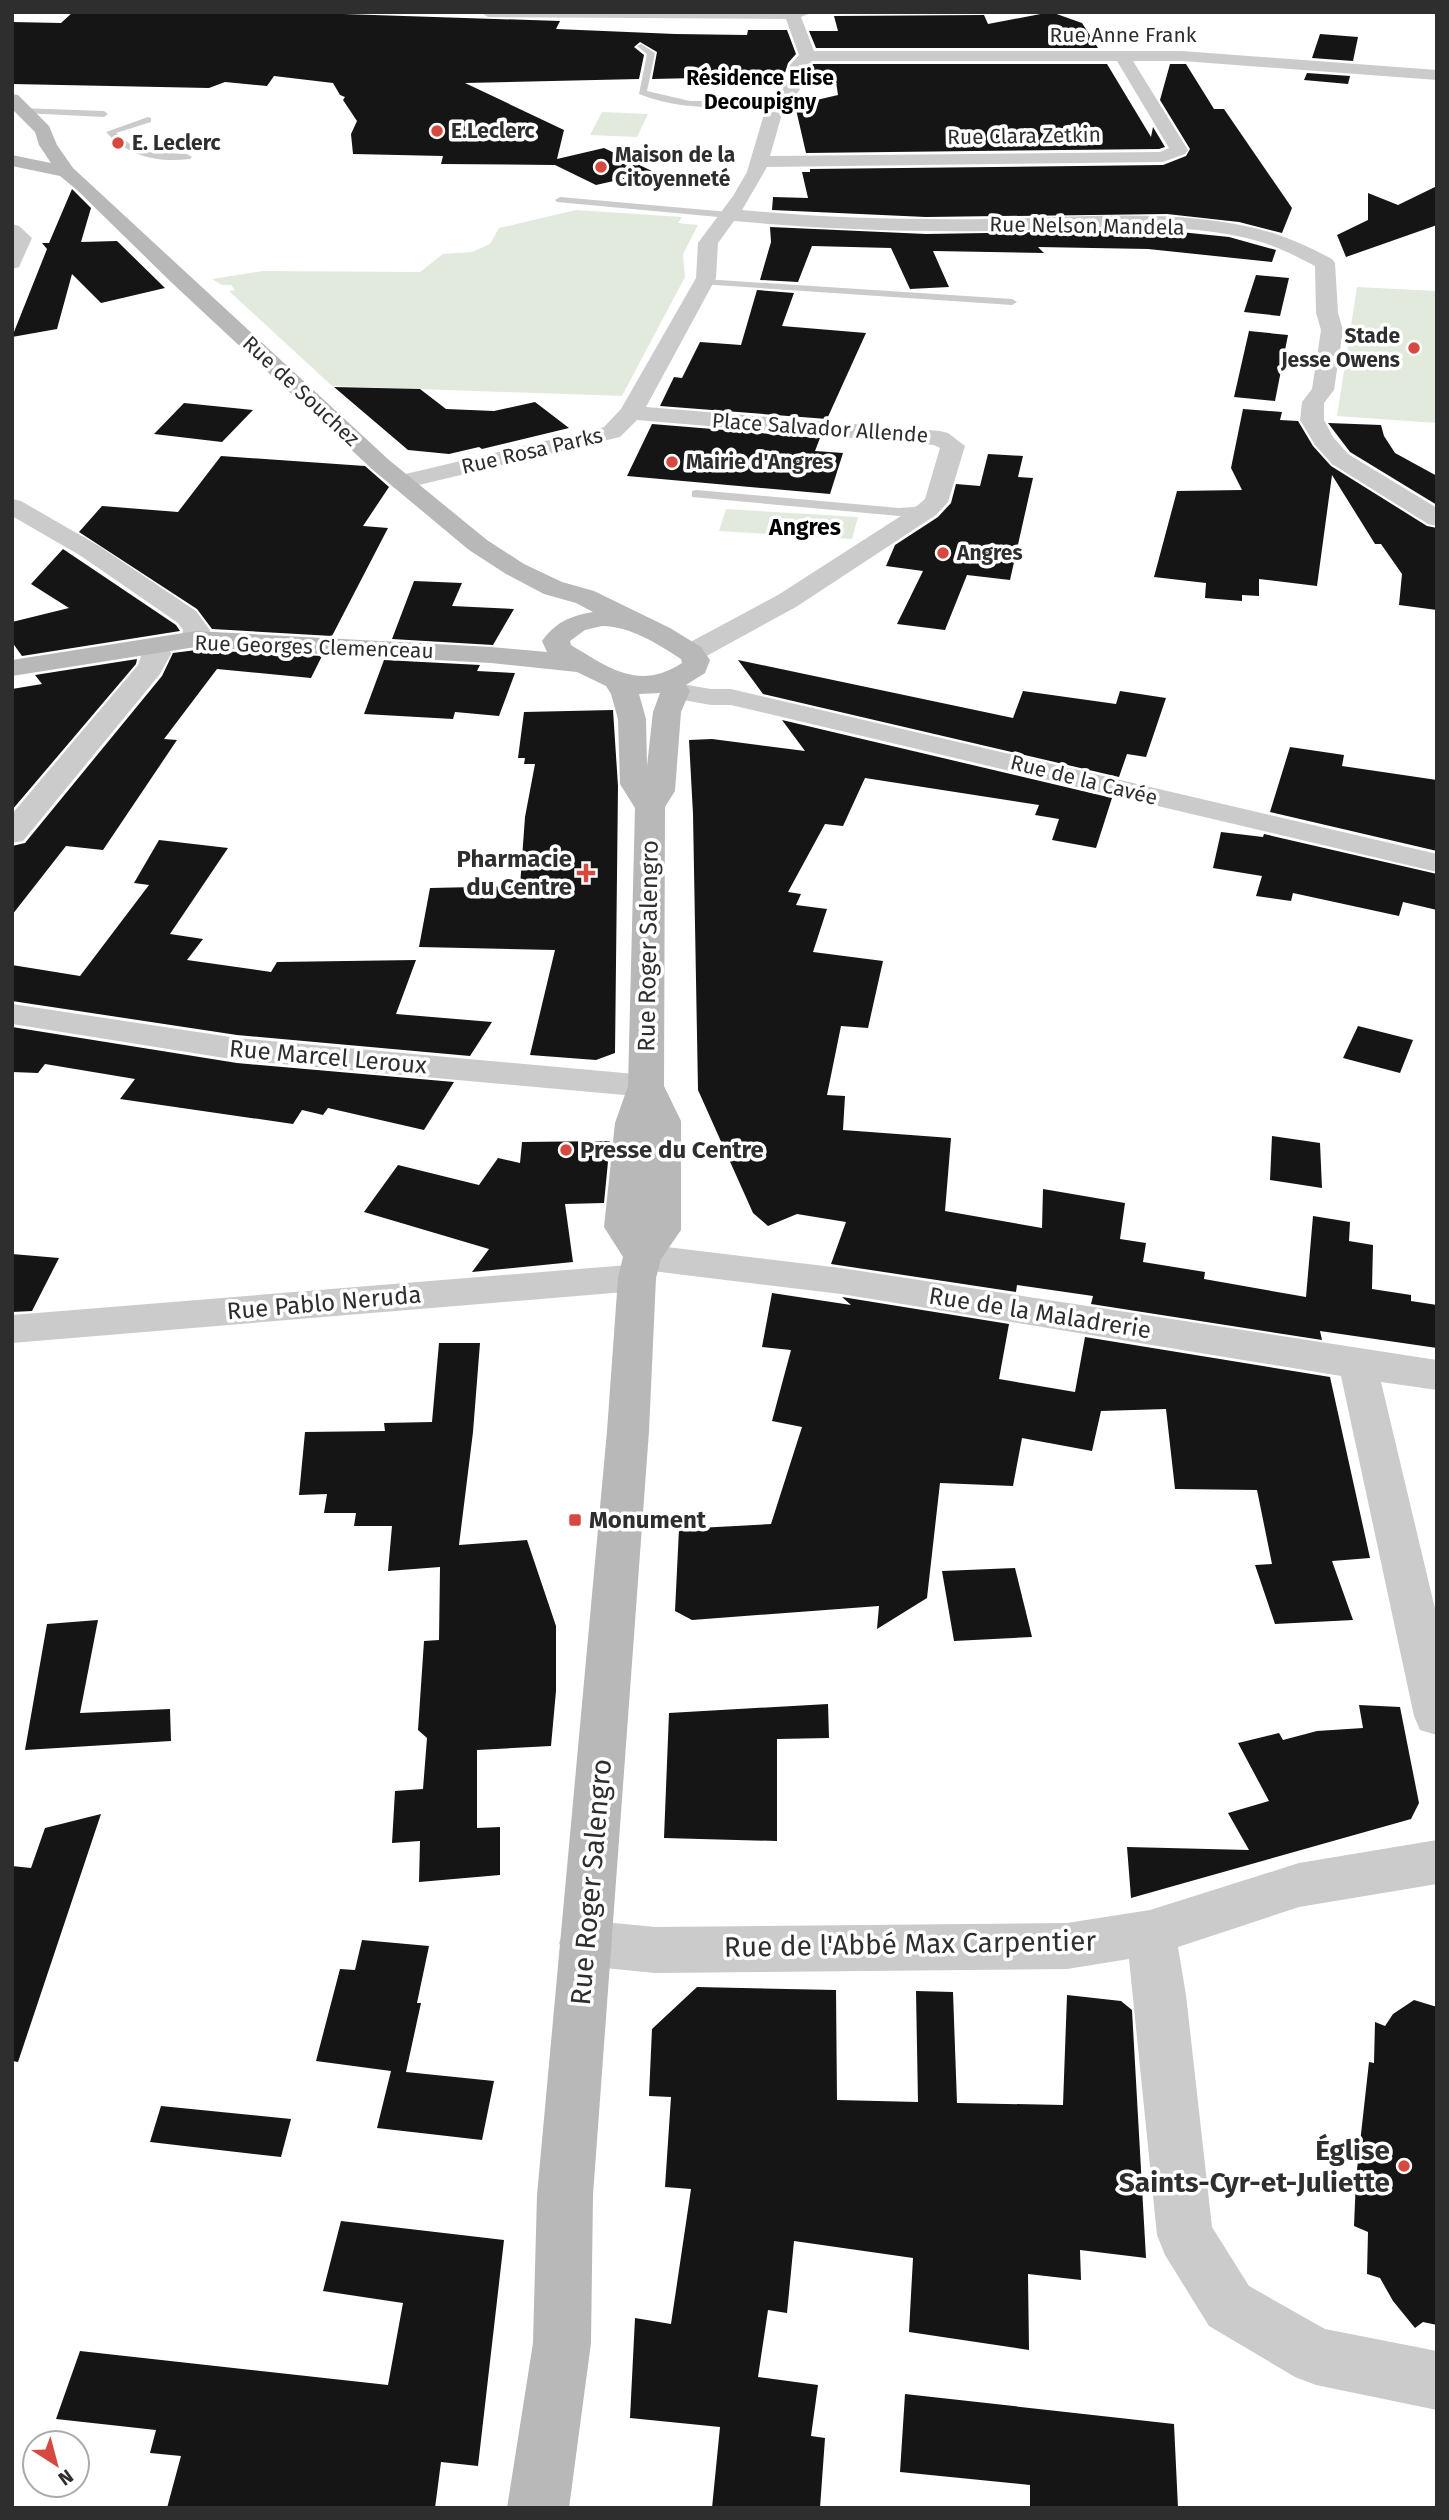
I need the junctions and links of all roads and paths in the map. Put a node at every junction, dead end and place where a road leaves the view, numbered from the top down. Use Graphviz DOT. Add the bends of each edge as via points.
graph roads {
  1 [pos="488,12"];
  2 [pos="798,14"];
  3 [pos="641,46"];
  4 [pos="808,56"];
  5 [pos="1122,56"];
  6 [pos="1437,75"];
  7 [pos="778,103"];
  8 [pos="18,105"];
  9 [pos="74,118"];
  10 [pos="148,120"];
  11 [pos="104,129"];
  12 [pos="50,131"];
  13 [pos="187,157"];
  14 [pos="12,159"];
  15 [pos="758,162"];
  16 [pos="66,172"];
  17 [pos="560,201"];
  18 [pos="729,215"];
  19 [pos="12,230"];
  20 [pos="12,263"];
  21 [pos="704,282"];
  22 [pos="1012,302"];
  23 [pos="631,413"];
  24 [pos="402,482"];
  25 [pos="696,494"];
  26 [pos="12,506"];
  27 [pos="927,510"];
  28 [pos="1437,519"];
  29 [pos="553,588"];
  30 [pos="631,621"];
  31 [pos="563,634"];
  32 [pos="196,639"];
  33 [pos="156,647"];
  34 [pos="491,655"];
  35 [pos="693,660"];
  36 [pos="581,664"];
  37 [pos="12,668"];
  38 [pos="618,684"];
  39 [pos="673,688"];
  40 [pos="730,697"];
  41 [pos="650,807"];
  42 [pos="12,834"];
  43 [pos="1437,863"];
  44 [pos="12,1014"];
  45 [pos="646,1086"];
  46 [pos="639,1268"];
  47 [pos="12,1329"];
  48 [pos="1363,1365"];
  49 [pos="1437,1375"];
  50 [pos="1432,1670"];
  51 [pos="1437,1716"];
  52 [pos="1437,1862"];
  53 [pos="1150,1933"];
  54 [pos="584,1943"];
  55 [pos="1437,2381"];
  56 [pos="538,2508"];
  1 -- 2 [label="street"];
  2 -- 4 [label="street"];
  3 -- 7 [label="lane" via="651,53 642,92 654,99"];
  4 -- 5 [label="street, Rue Anne Frank"];
  4 -- 7 [label="street, Rue Rosa Parks" via="798,65 791,89"];
  5 -- 6 [label="street, Rue Anne Frank" via="1182,56"];
  5 -- 15 [label="street, Rue Clara Zetkin" via="1179,150 1163,158"];
  7 -- 15 [label="street, Rue Rosa Parks"];
  8 -- 9 [label="lane" via="104,114"];
  8 -- 12 [label="main road, Rue de Souchez"];
  9 -- 11 [label="lane"];
  9 -- 12 [label="lane"];
  10 -- 11 [label="lane"];
  11 -- 13 [label="lane" via="125,148"];
  12 -- 14 [label="main road" via="34,153"];
  12 -- 16 [label="main road, Rue de Souchez"];
  14 -- 16 [label="main road, Rue de Souchez"];
  15 -- 18 [label="street, Rue Rosa Parks"];
  16 -- 24 [label="main road, Rue de Souchez"];
  17 -- 18 [label="lane"];
  18 -- 21 [label="street, Rue Rosa Parks" via="708,243"];
  18 -- 28 [label="street, Rue Nelson Mandela" via="920,225 1167,223 1261,236 1290,246 1325,263 1332,330 1323,390 1312,402 1312,420 1340,459"];
  19 -- 20 [label="street" via="22,238"];
  21 -- 22 [label="lane"];
  21 -- 23 [label="street, Rue Rosa Parks"];
  23 -- 24 [label="street, Rue Rosa Parks" via="612,432"];
  23 -- 27 [label="street, Place Salvador Allende" via="940,438 953,446 936,502"];
  24 -- 29 [label="main road, Rue de Souchez" via="478,545"];
  25 -- 27 [label="lane" via="899,512"];
  26 -- 32 [label="street" via="90,551 187,618 197,629"];
  27 -- 35 [label="street, Place Salvador Allende" via="788,601 723,634"];
  29 -- 30 [label="main road, Rue de Souchez" via="585,597"];
  29 -- 31 [label="main road"];
  30 -- 31 [label="main road, Rue Georges Clemenceau" via="602,618"];
  30 -- 35 [label="main road, Rue de Souchez" via="649,628"];
  31 -- 34 [label="main road, Rue Georges Clemenceau"];
  31 -- 36 [label="main road" via="558,649"];
  32 -- 33 [label="main road, Rue Georges Clemenceau"];
  32 -- 34 [label="main road, Rue Georges Clemenceau"];
  33 -- 37 [label="main road, Rue Georges Clemenceau"];
  33 -- 42 [label="street" via="150,668"];
  34 -- 36 [label="main road, Rue Georges Clemenceau"];
  35 -- 39 [label="main road"];
  35 -- 40 [label="street, Rue de la Cavée" via="702,677"];
  36 -- 38 [label="main road"];
  38 -- 39 [label="main road"];
  38 -- 41 [label="main road, Rue Roger Salengro" via="627,694 635,786"];
  39 -- 40 [label="street, Rue de la Cavée"];
  39 -- 41 [label="main road, Rue Roger Salengro" via="660,791"];
  40 -- 43 [label="street, Rue de la Cavée"];
  41 -- 45 [label="main road, Rue Roger Salengro"];
  44 -- 45 [label="street, Rue Marcel Leroux" via="237,1049"];
  45 -- 46 [label="main road, Rue Roger Salengro" via="663,1121 662,1230"];
  46 -- 47 [label="street, Rue Pablo Neruda" via="510,1288"];
  46 -- 48 [label="street, Rue de la Maladrerie" via="703,1262"];
  46 -- 54 [label="main road, Rue Roger Salengro"];
  48 -- 49 [label="street, Rue de la Maladrerie"];
  48 -- 50 [label="street" via="1360,1380"];
  50 -- 51 [label="street"];
  52 -- 53 [label="street, Rue de l'Abbé Max Carpentier" via="1298,1885"];
  53 -- 54 [label="street, Rue de l'Abbé Max Carpentier" via="1067,1946 655,1950"];
  53 -- 55 [label="street" via="1185,2235 1228,2306 1316,2356"];
  54 -- 56 [label="main road, Rue Roger Salengro" via="565,2195 562,2343"];
}
